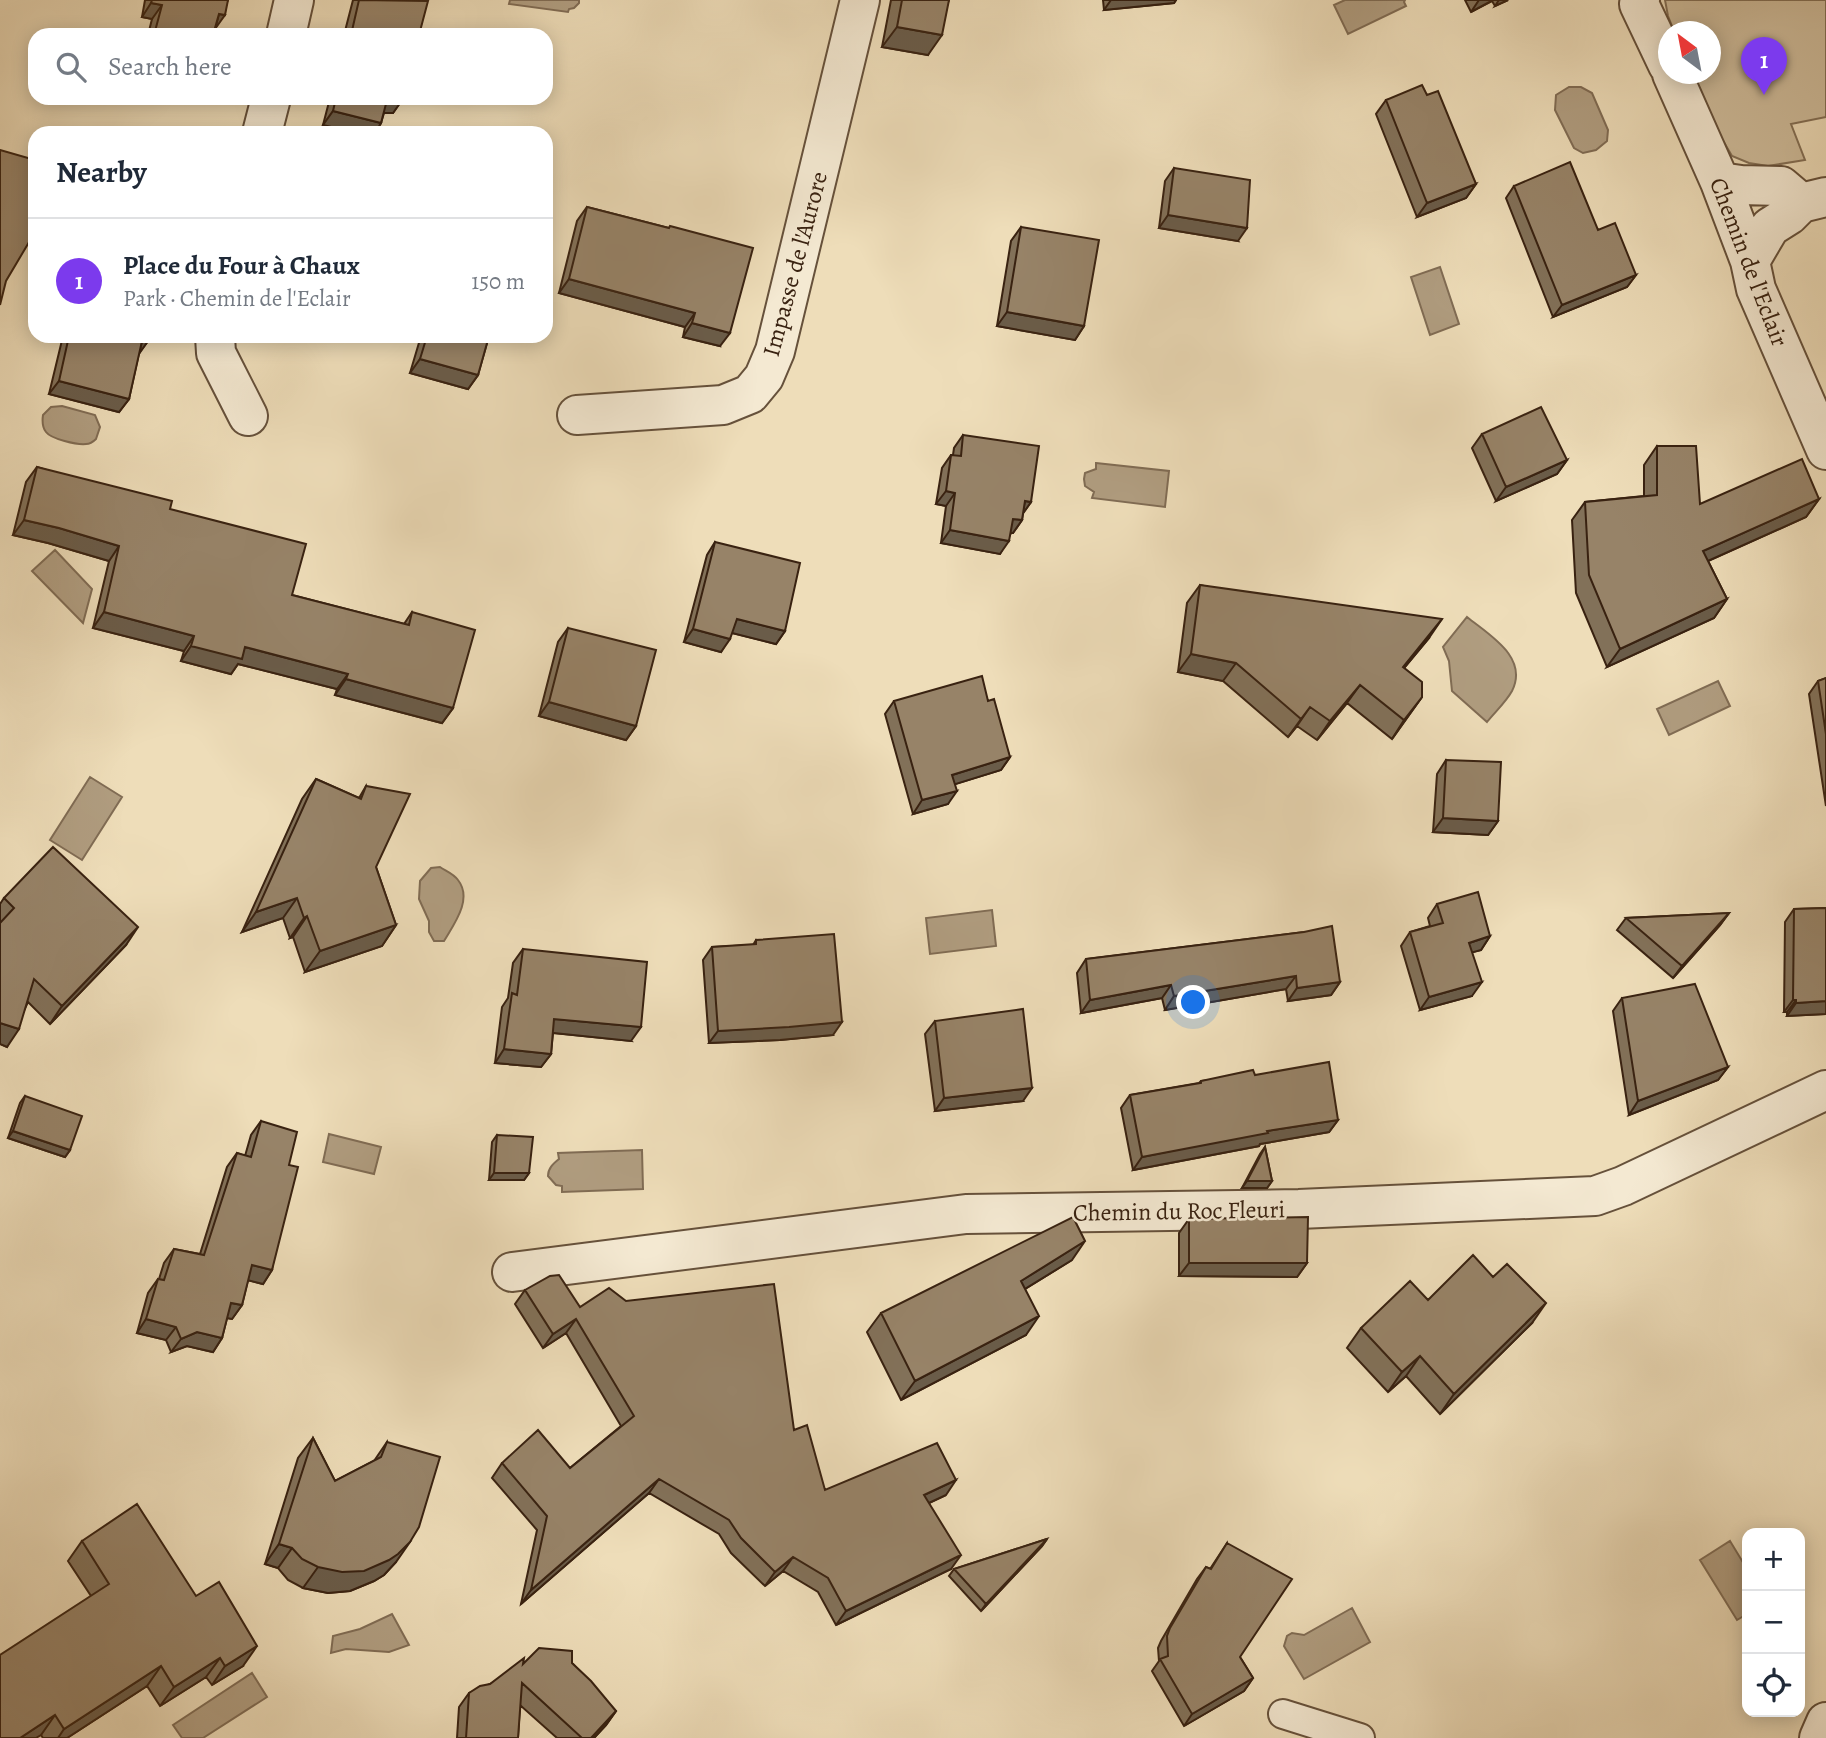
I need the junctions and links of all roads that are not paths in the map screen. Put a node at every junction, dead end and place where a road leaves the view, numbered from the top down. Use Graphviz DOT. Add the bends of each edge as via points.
graph roads {
  1 [pos="295,0"];
  2 [pos="860,0"];
  3 [pos="1640,0"];
  4 [pos="288,28"];
  5 [pos="1658,44"];
  6 [pos="1676,84"];
  7 [pos="269,105"];
  8 [pos="264,126"];
  9 [pos="1720,182"];
  10 [pos="1814,200"];
  11 [pos="1750,261"];
  12 [pos="215,343"];
  13 [pos="577,415"];
  14 [pos="248,416"];
  15 [pos="1826,450"];
  16 [pos="1826,1090"];
  17 [pos="512,1272"];
  18 [pos="1283,1714"];
  19 [pos="1826,1722"];
  20 [pos="1360,1738"];
  21 [pos="1819,1738"];
  1 -- 4 [label="street"];
  2 -- 13 [label="street, Impasse de l'Aurore" via="775,351 764,377 750,394 723,405"];
  3 -- 5 [label="street"];
  6 -- 9 [label="street, Chemin de l'Eclair"];
  7 -- 8 [label="street"];
  9 -- 10 [label="street" via="1781,186"];
  9 -- 11 [label="street, Chemin de l'Eclair"];
  10 -- 11 [label="street" via="1770,227"];
  11 -- 15 [label="street, Chemin de l'Eclair" via="1756,289"];
  12 -- 14 [label="street" via="216,353"];
  16 -- 17 [label="street, Chemin du Roc Fleuri" via="1595,1196 1299,1209 966,1214"];
  18 -- 20 [label="lane"];
  19 -- 21 [label="street"];
}
